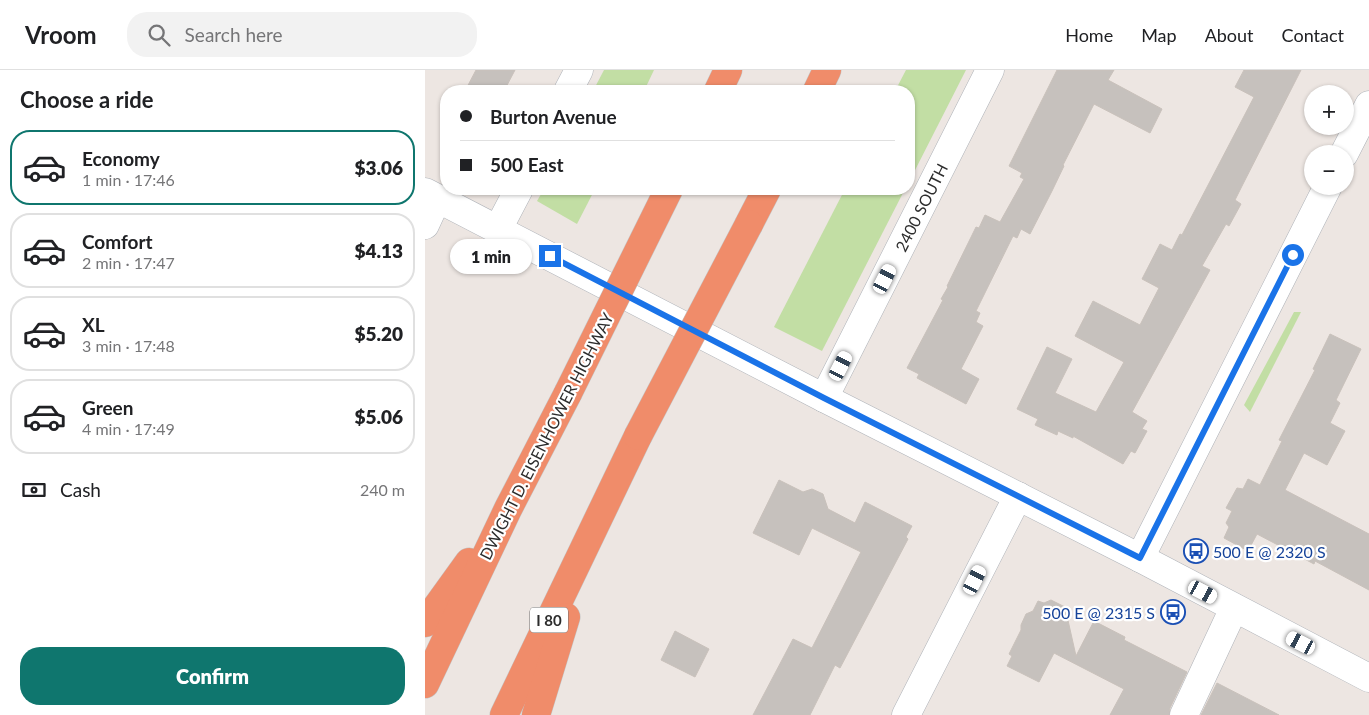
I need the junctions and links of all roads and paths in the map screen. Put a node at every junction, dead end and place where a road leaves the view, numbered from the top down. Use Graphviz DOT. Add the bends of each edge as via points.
graph roads {
  1 [pos="579,70"];
  2 [pos="728,70"];
  3 [pos="827,70"];
  4 [pos="990,70"];
  5 [pos="572,85"];
  6 [pos="721,85"];
  7 [pos="820,85"];
  8 [pos="1369,105"];
  9 [pos="1349,145"];
  10 [pos="516,195"];
  11 [pos="666,195"];
  12 [pos="764,195"];
  13 [pos="1323,195"];
  14 [pos="431,196"];
  15 [pos="425,225"];
  16 [pos="498,229"];
  17 [pos="824,398"];
  18 [pos="1017,496"];
  19 [pos="508,509"];
  20 [pos="594,525"];
  21 [pos="1140,558"];
  22 [pos="1234,608"];
  23 [pos="425,623"];
  24 [pos="1369,678"];
  25 [pos="425,684"];
  26 [pos="504,715"];
  27 [pos="536,715"];
  28 [pos="906,715"];
  29 [pos="1184,715"];
  1 -- 5 [label="street"];
  2 -- 6 [label="highway"];
  3 -- 7 [label="highway"];
  4 -- 17 [label="street, 2400 SOUTH"];
  8 -- 9 [label="street"];
  10 -- 16 [label="street"];
  11 -- 19 [label="highway, DWIGHT D. EISENHOWER HIGHWAY, bridge"];
  12 -- 20 [label="highway, I 80, bridge"];
  13 -- 21 [label="street"];
  14 -- 15 [label="street"];
  14 -- 16 [label="street"];
  16 -- 17 [label="street"];
  17 -- 18 [label="street"];
  18 -- 21 [label="street"];
  18 -- 28 [label="street"];
  19 -- 23 [label="highway"];
  19 -- 25 [label="highway, DWIGHT D. EISENHOWER HIGHWAY"];
  20 -- 26 [label="highway, I 80"];
  20 -- 27 [label="highway"];
  21 -- 22 [label="street"];
  22 -- 24 [label="street"];
  22 -- 29 [label="street"];
}
